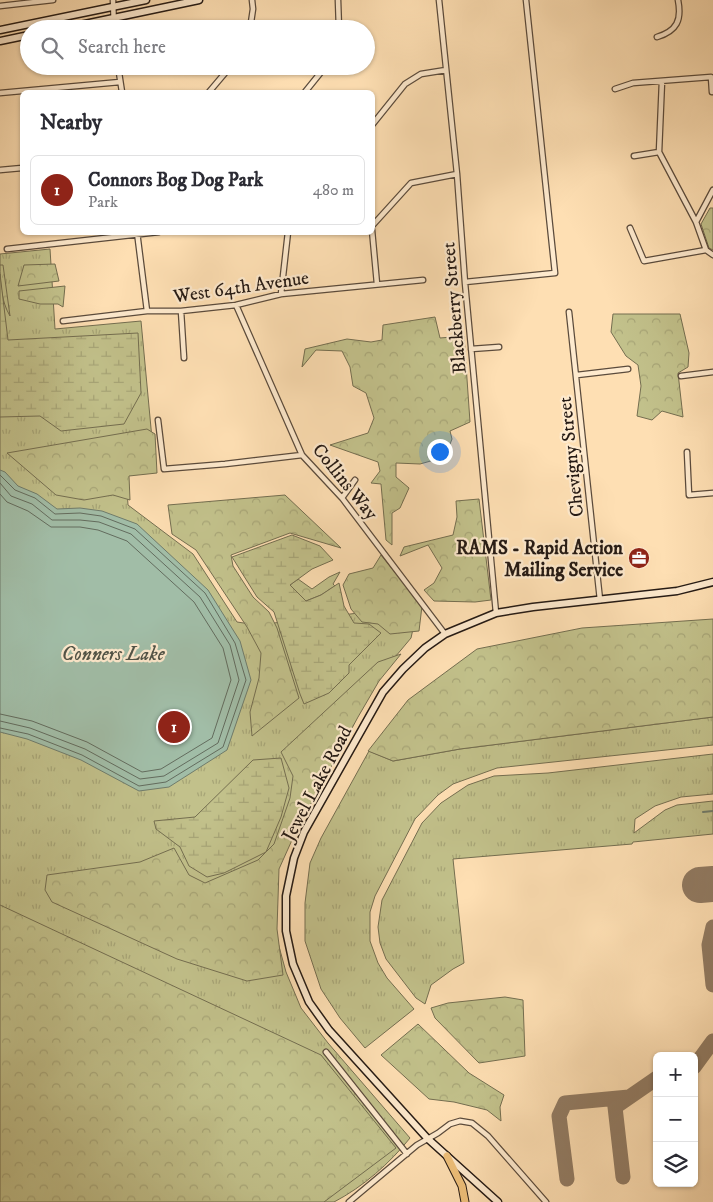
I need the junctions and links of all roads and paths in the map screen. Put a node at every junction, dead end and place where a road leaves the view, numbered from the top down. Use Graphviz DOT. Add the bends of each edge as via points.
graph roads {
  1 [pos="53,0"];
  2 [pos="146,0"];
  3 [pos="198,0"];
  4 [pos="252,0"];
  5 [pos="338,0"];
  6 [pos="439,0"];
  7 [pos="526,0"];
  8 [pos="678,0"];
  9 [pos="114,4"];
  10 [pos="0,6"];
  11 [pos="114,18"];
  12 [pos="44,20"];
  13 [pos="104,20"];
  14 [pos="252,20"];
  15 [pos="339,20"];
  16 [pos="20,25"];
  17 [pos="0,30"];
  18 [pos="20,37"];
  19 [pos="657,37"];
  20 [pos="0,41"];
  21 [pos="446,70"];
  22 [pos="119,75"];
  23 [pos="223,75"];
  24 [pos="319,75"];
  25 [pos="662,81"];
  26 [pos="120,82"];
  27 [pos="615,89"];
  28 [pos="33,90"];
  29 [pos="122,90"];
  30 [pos="211,90"];
  31 [pos="307,90"];
  32 [pos="20,91"];
  33 [pos="712,92"];
  34 [pos="0,93"];
  35 [pos="375,121"];
  36 [pos="658,152"];
  37 [pos="634,156"];
  38 [pos="20,168"];
  39 [pos="0,170"];
  40 [pos="458,174"];
  41 [pos="713,190"];
  42 [pos="696,222"];
  43 [pos="375,225"];
  44 [pos="630,228"];
  45 [pos="128,235"];
  46 [pos="137,235"];
  47 [pos="288,235"];
  48 [pos="373,235"];
  49 [pos="8,249"];
  50 [pos="706,250"];
  51 [pos="713,255"];
  52 [pos="423,280"];
  53 [pos="465,282"];
  54 [pos="377,284"];
  55 [pos="281,294"];
  56 [pos="236,305"];
  57 [pos="147,311"];
  58 [pos="181,311"];
  59 [pos="569,312"];
  60 [pos="63,321"];
  61 [pos="499,347"];
  62 [pos="471,349"];
  63 [pos="184,358"];
  64 [pos="628,369"];
  65 [pos="713,372"];
  66 [pos="576,375"];
  67 [pos="681,376"];
  68 [pos="158,420"];
  69 [pos="687,452"];
  70 [pos="302,455"];
  71 [pos="355,480"];
  72 [pos="713,493"];
  73 [pos="342,498"];
  74 [pos="713,582"];
  75 [pos="600,600"];
  76 [pos="496,613"];
  77 [pos="445,634"];
  78 [pos="326,1052"];
  79 [pos="427,1138"];
  80 [pos="407,1154"];
  81 [pos="447,1156"];
  82 [pos="349,1202"];
  83 [pos="466,1202"];
  84 [pos="498,1202"];
  85 [pos="546,1202"];
  1 -- 10 [label="street"];
  2 -- 9 [label="main road"];
  3 -- 11 [label="main road"];
  4 -- 14 [label="street"];
  5 -- 15 [label="street"];
  6 -- 21 [label="street, Blackberry Street"];
  7 -- 53 [label="street" via="555,273"];
  8 -- 19 [label="street" via="680,13 676,25 669,34"];
  9 -- 11 [label="street"];
  9 -- 12 [label="main road"];
  11 -- 13 [label="main road"];
  16 -- 17 [label="main road"];
  18 -- 20 [label="main road"];
  21 -- 35 [label="street" via="421,74 405,84"];
  21 -- 40 [label="street, Blackberry Street"];
  22 -- 26 [label="street"];
  23 -- 30 [label="street"];
  24 -- 31 [label="street"];
  25 -- 27 [label="street" via="633,83"];
  25 -- 33 [label="street" via="711,77"];
  25 -- 36 [label="street"];
  26 -- 28 [label="street"];
  26 -- 29 [label="street"];
  32 -- 34 [label="street"];
  36 -- 37 [label="street"];
  36 -- 42 [label="street"];
  38 -- 39 [label="street"];
  40 -- 43 [label="street" via="411,183"];
  40 -- 53 [label="street, Blackberry Street"];
  41 -- 42 [label="street"];
  42 -- 50 [label="street"];
  44 -- 50 [label="street" via="644,261"];
  45 -- 49 [label="street"];
  46 -- 57 [label="street"];
  47 -- 55 [label="street"];
  48 -- 54 [label="street"];
  50 -- 51 [label="street"];
  52 -- 54 [label="street, West 64th Avenue"];
  53 -- 62 [label="street, Blackberry Street"];
  54 -- 55 [label="street, West 64th Avenue"];
  55 -- 56 [label="street, West 64th Avenue"];
  56 -- 58 [label="street, West 64th Avenue"];
  56 -- 70 [label="street, Collins Way"];
  57 -- 58 [label="street, West 64th Avenue"];
  57 -- 60 [label="street, West 64th Avenue"];
  58 -- 63 [label="street"];
  59 -- 66 [label="street, Chevigny Street"];
  61 -- 62 [label="street"];
  62 -- 76 [label="street, Blackberry Street"];
  64 -- 66 [label="street"];
  65 -- 67 [label="street"];
  66 -- 75 [label="street, Chevigny Street"];
  68 -- 70 [label="street" via="164,469"];
  69 -- 72 [label="street" via="690,495"];
  70 -- 73 [label="street, Collins Way"];
  71 -- 73 [label="street"];
  73 -- 77 [label="street, Collins Way"];
  74 -- 75 [label="main road, Jewel Lake Road" via="684,590"];
  75 -- 76 [label="main road, Jewel Lake Road"];
  76 -- 77 [label="main road, Jewel Lake Road"];
  77 -- 79 [label="main road, Jewel Lake Road" via="403,669 382,692 370,712 304,832 289,879 285,916 293,964 309,1002 329,1030"];
  78 -- 80 [label="street"];
  79 -- 80 [label="street"];
  79 -- 81 [label="main road, Jewel Lake Road"];
  79 -- 85 [label="street" via="450,1124 460,1121 472,1123 488,1136"];
  80 -- 82 [label="street"];
  81 -- 83 [label="main road"];
  81 -- 84 [label="main road, Jewel Lake Road"];
}
